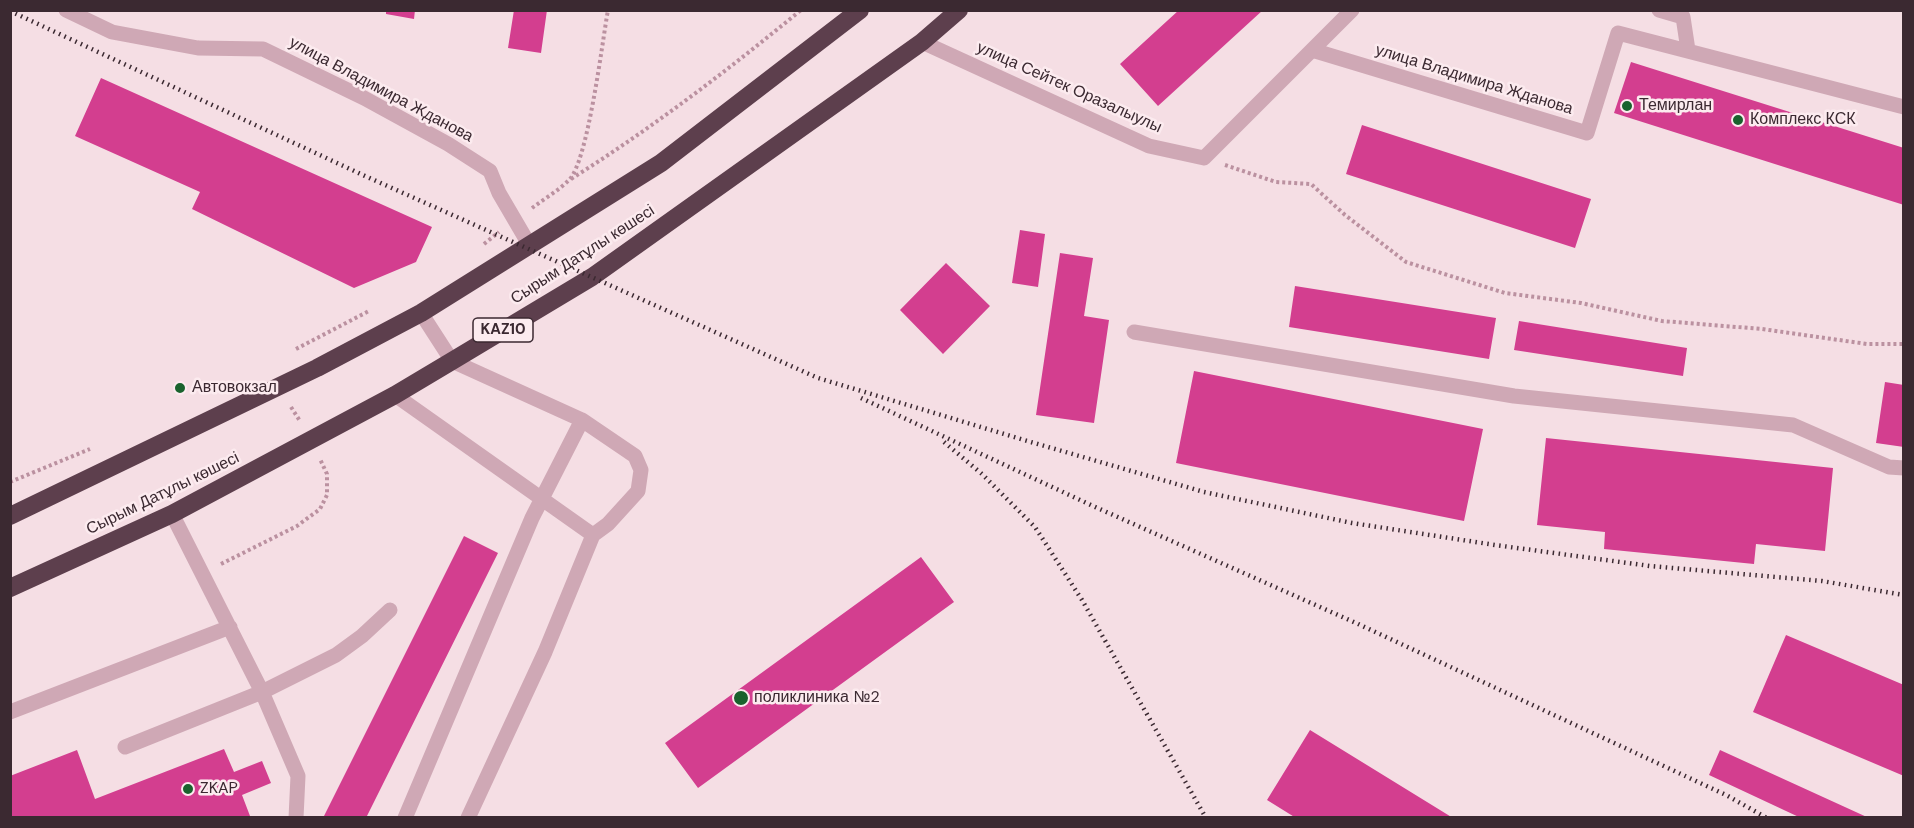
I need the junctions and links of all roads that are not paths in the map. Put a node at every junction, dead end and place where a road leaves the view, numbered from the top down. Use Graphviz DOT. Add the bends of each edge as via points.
graph roads {
  1 [pos="66,10"];
  2 [pos="860,10"];
  3 [pos="958,10"];
  4 [pos="1352,10"];
  5 [pos="1659,10"];
  6 [pos="922,42"];
  7 [pos="1312,50"];
  8 [pos="1688,50"];
  9 [pos="1904,107"];
  10 [pos="530,246"];
  11 [pos="421,313"];
  12 [pos="1134,332"];
  13 [pos="452,361"];
  14 [pos="395,395"];
  15 [pos="582,420"];
  16 [pos="1904,468"];
  17 [pos="541,500"];
  18 [pos="172,514"];
  19 [pos="10,516"];
  20 [pos="593,535"];
  21 [pos="10,588"];
  22 [pos="390,610"];
  23 [pos="230,627"];
  24 [pos="262,692"];
  25 [pos="10,712"];
  26 [pos="124,747"];
  27 [pos="296,818"];
  28 [pos="405,818"];
  29 [pos="468,818"];
  1 -- 10 [label="street, улица Владимира Жданова" via="112,32 198,48 263,49 364,98 490,171"];
  2 -- 10 [label="highway" via="661,163"];
  3 -- 6 [label="highway, Сырым Датұлы көшесі / KAZ10"];
  4 -- 7 [label="street"];
  5 -- 8 [label="street" via="1683,17"];
  6 -- 7 [label="street, улица Сейтек Оразалыулы" via="1149,146 1204,158"];
  6 -- 13 [label="highway, Сырым Датұлы көшесі / KAZ10" via="592,277"];
  7 -- 8 [label="street, улица Владимира Жданова" via="1587,133 1618,33"];
  8 -- 9 [label="street, улица Владимира Жданова"];
  10 -- 11 [label="highway"];
  11 -- 13 [label="street"];
  11 -- 19 [label="highway" via="279,387"];
  12 -- 16 [label="street" via="1514,396 1792,425 1889,467"];
  13 -- 14 [label="highway, Сырым Датұлы көшесі / KAZ10"];
  13 -- 15 [label="street"];
  14 -- 17 [label="street"];
  14 -- 18 [label="highway, Сырым Датұлы көшесі / KAZ10"];
  15 -- 17 [label="street"];
  15 -- 20 [label="street" via="635,456 641,470 638,491"];
  17 -- 20 [label="street"];
  17 -- 28 [label="street"];
  18 -- 21 [label="highway, Сырым Датұлы көшесі / KAZ10"];
  18 -- 23 [label="street"];
  20 -- 29 [label="street" via="545,652"];
  22 -- 24 [label="street" via="336,655"];
  23 -- 24 [label="street"];
  23 -- 25 [label="street"];
  24 -- 26 [label="street"];
  24 -- 27 [label="street" via="298,776"];
}
